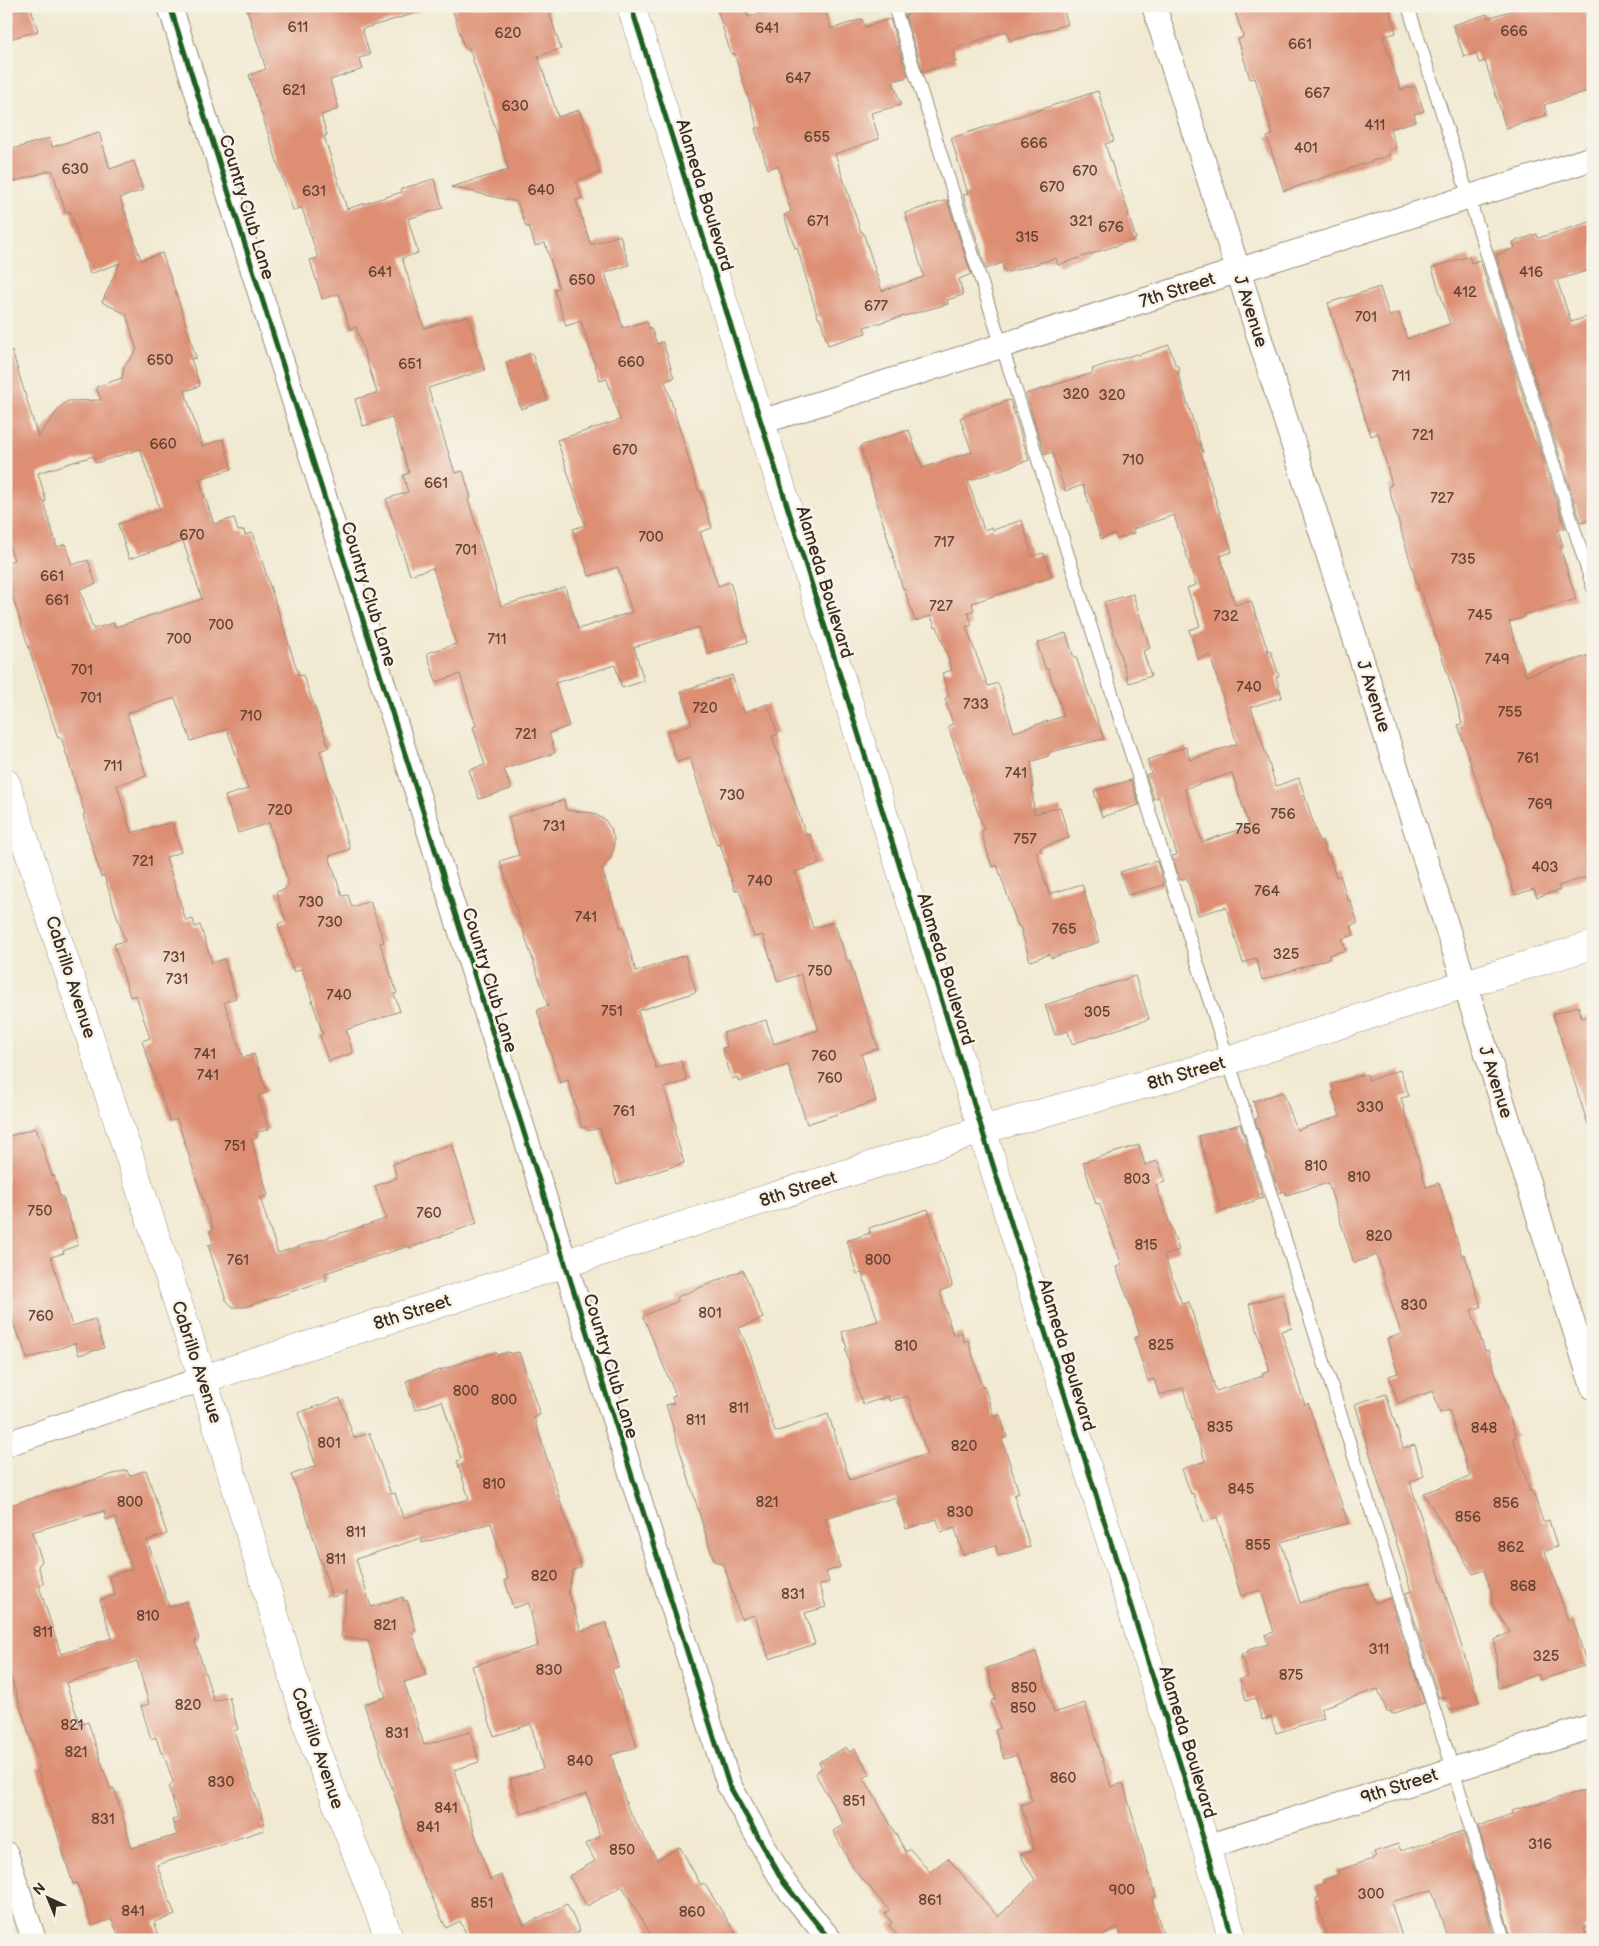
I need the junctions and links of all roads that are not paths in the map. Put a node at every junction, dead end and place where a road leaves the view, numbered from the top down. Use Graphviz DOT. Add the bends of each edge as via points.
graph roads {
  1 [pos="170,6"];
  2 [pos="631,6"];
  3 [pos="894,6"];
  4 [pos="1154,6"];
  5 [pos="1408,6"];
  6 [pos="1593,158"];
  7 [pos="1468,197"];
  8 [pos="1238,271"];
  9 [pos="1002,346"];
  10 [pos="761,422"];
  11 [pos="1593,588"];
  12 [pos="6,783"];
  13 [pos="1593,945"];
  14 [pos="1465,984"];
  15 [pos="1228,1061"];
  16 [pos="982,1130"];
  17 [pos="565,1264"];
  18 [pos="203,1379"];
  19 [pos="1593,1387"];
  20 [pos="6,1444"];
  21 [pos="1593,1726"];
  22 [pos="1453,1770"];
  23 [pos="1206,1847"];
  24 [pos="6,1854"];
  25 [pos="34,1940"];
  26 [pos="390,1940"];
  27 [pos="830,1940"];
  28 [pos="1233,1940"];
  29 [pos="1504,1940"];
  1 -- 17 [label="street, Country Club Lane"];
  2 -- 10 [label="street, Alameda Boulevard"];
  3 -- 9 [label="lane"];
  4 -- 8 [label="street, J Avenue"];
  5 -- 7 [label="lane"];
  6 -- 7 [label="street, 7th Street"];
  7 -- 8 [label="street, 7th Street"];
  7 -- 11 [label="lane"];
  8 -- 9 [label="street, 7th Street"];
  8 -- 14 [label="street, J Avenue"];
  9 -- 10 [label="street, 7th Street"];
  9 -- 15 [label="lane"];
  10 -- 16 [label="street, Alameda Boulevard"];
  12 -- 18 [label="street, Cabrillo Avenue"];
  13 -- 14 [label="street, 8th Street"];
  14 -- 15 [label="street, 8th Street"];
  14 -- 19 [label="street, J Avenue"];
  15 -- 16 [label="street, 8th Street"];
  15 -- 22 [label="lane"];
  16 -- 17 [label="street, 8th Street"];
  16 -- 23 [label="street, Alameda Boulevard"];
  17 -- 18 [label="street, 8th Street"];
  17 -- 27 [label="street, Country Club Lane" via="729,1785 784,1883"];
  18 -- 20 [label="street, 8th Street"];
  18 -- 26 [label="street, Cabrillo Avenue" via="313,1742"];
  21 -- 22 [label="street, 9th Street"];
  22 -- 23 [label="street, 9th Street"];
  22 -- 29 [label="lane"];
  23 -- 28 [label="street, Alameda Boulevard"];
  24 -- 25 [label="street"];
}
